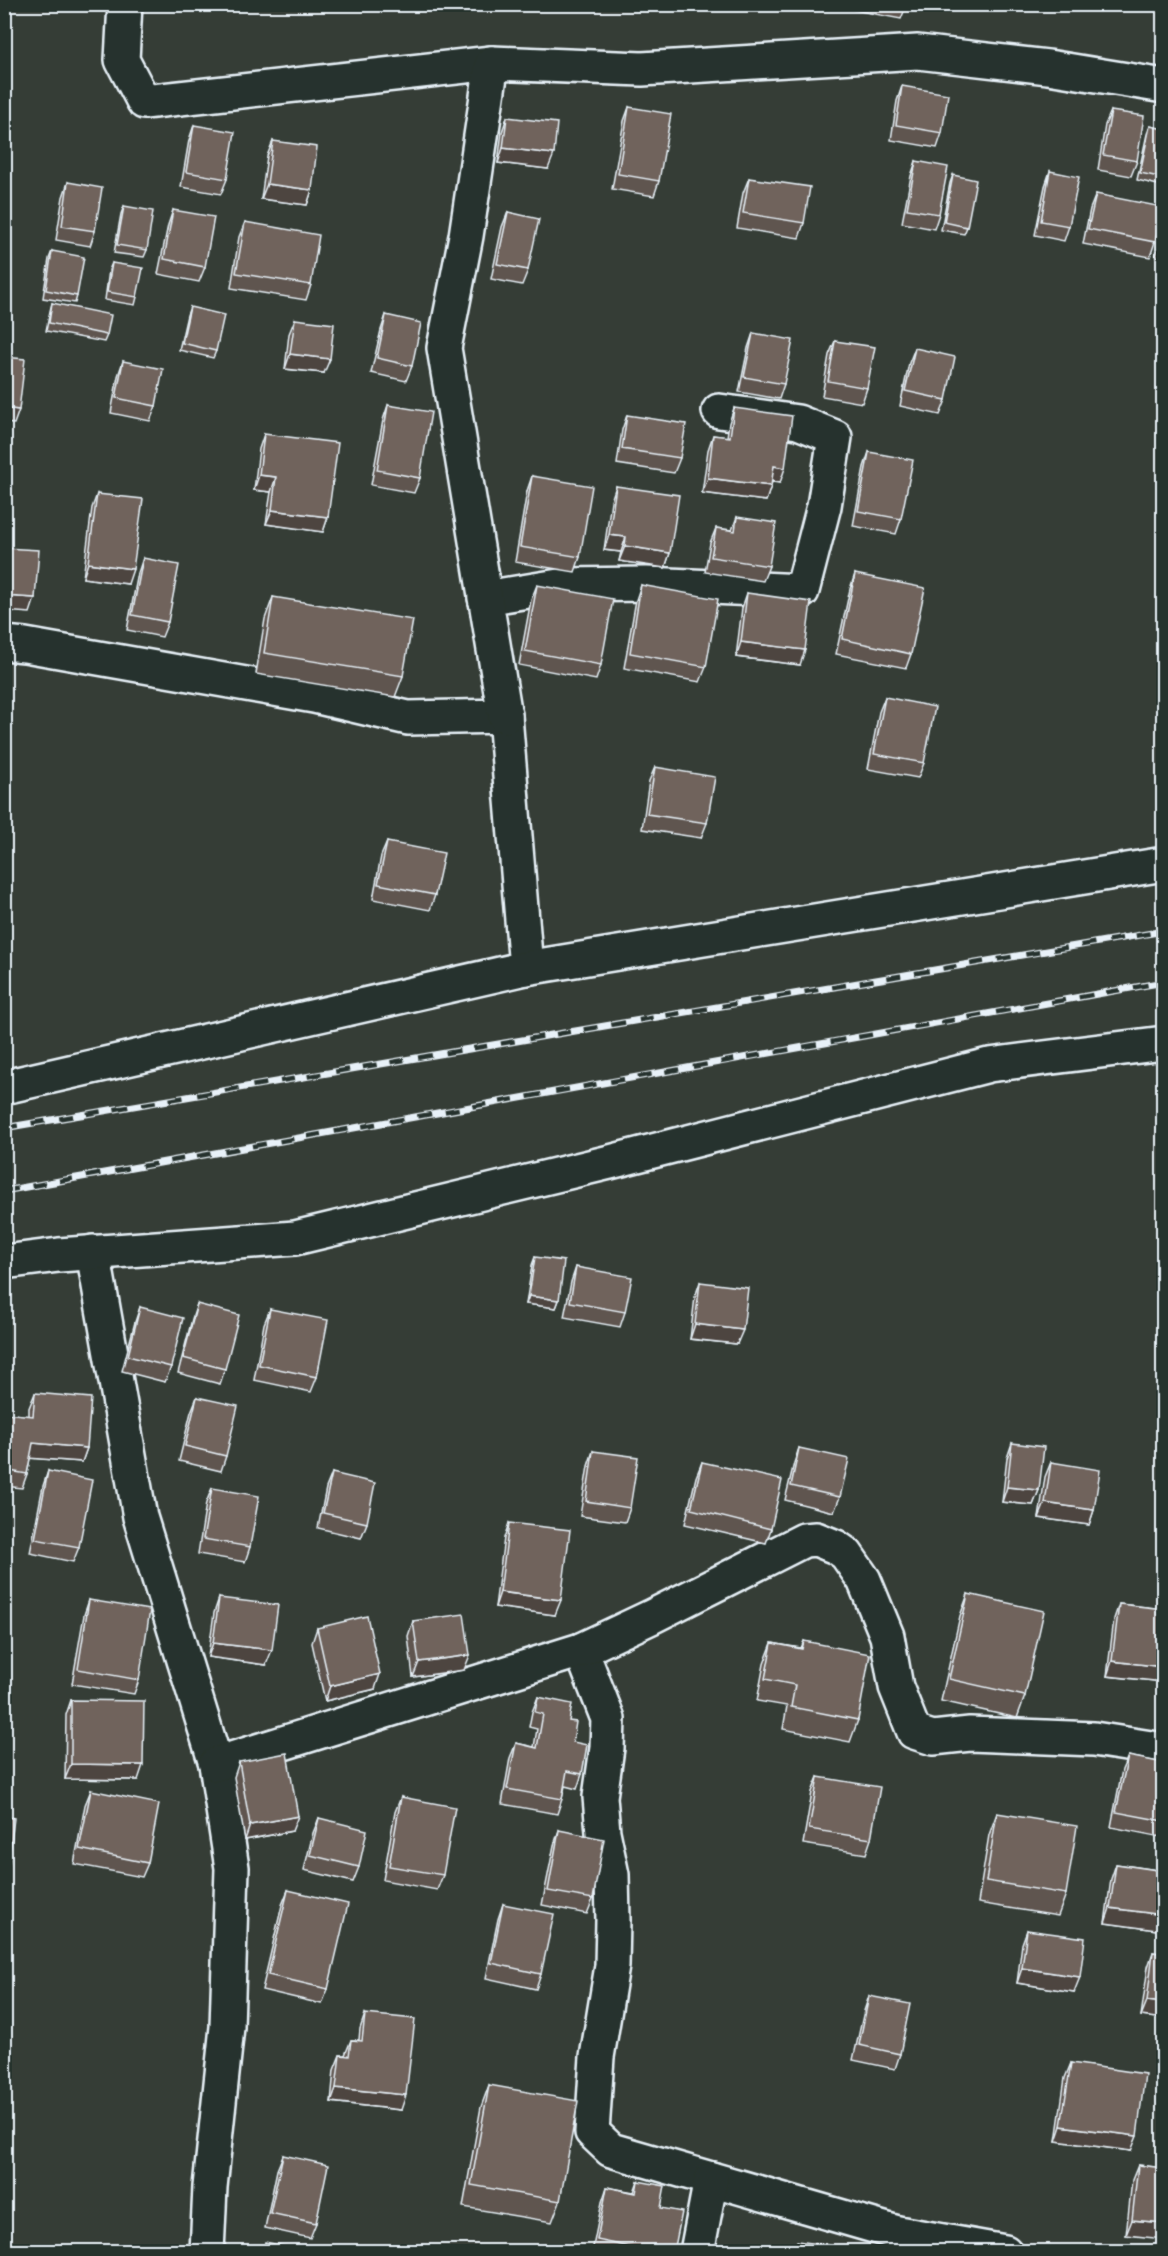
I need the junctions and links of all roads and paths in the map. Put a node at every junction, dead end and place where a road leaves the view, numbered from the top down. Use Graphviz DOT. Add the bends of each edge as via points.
graph roads {
  1 [pos="125,4"];
  2 [pos="492,63"];
  3 [pos="1164,86"];
  4 [pos="719,411"];
  5 [pos="485,598"];
  6 [pos="4,643"];
  7 [pos="505,716"];
  8 [pos="1164,864"];
  9 [pos="526,968"];
  10 [pos="1164,1043"];
  11 [pos="4,1087"];
  12 [pos="93,1252"];
  13 [pos="4,1262"];
  14 [pos="581,1650"];
  15 [pos="1164,1750"];
  16 [pos="216,1764"];
  17 [pos="711,2179"];
  18 [pos="896,2242"];
  19 [pos="207,2252"];
  20 [pos="698,2252"];
  21 [pos="1005,2252"];
  1 -- 2 [label="street" via="122,60 144,102"];
  2 -- 3 [label="street" via="642,69 918,52"];
  2 -- 5 [label="street" via="444,348"];
  4 -- 5 [label="street" via="798,422 835,437 824,506 802,591 577,585"];
  5 -- 7 [label="street"];
  6 -- 7 [label="street" via="237,681 408,718"];
  7 -- 9 [label="street"];
  8 -- 9 [label="street"];
  9 -- 11 [label="street"];
  10 -- 12 [label="street" via="989,1065 295,1238"];
  12 -- 13 [label="street"];
  12 -- 16 [label="street" via="140,1517"];
  14 -- 15 [label="street" via="765,1558 804,1540 816,1539 846,1554 864,1580 887,1636 896,1687 914,1732 933,1738 970,1734 1094,1739"];
  14 -- 16 [label="street"];
  14 -- 17 [label="street" via="608,1719 600,1797 612,1875 612,1966 597,2057 592,2132 611,2150"];
  16 -- 19 [label="street" via="232,1868 227,2027"];
  17 -- 18 [label="street"];
  17 -- 20 [label="street"];
  18 -- 21 [label="street"];
}
